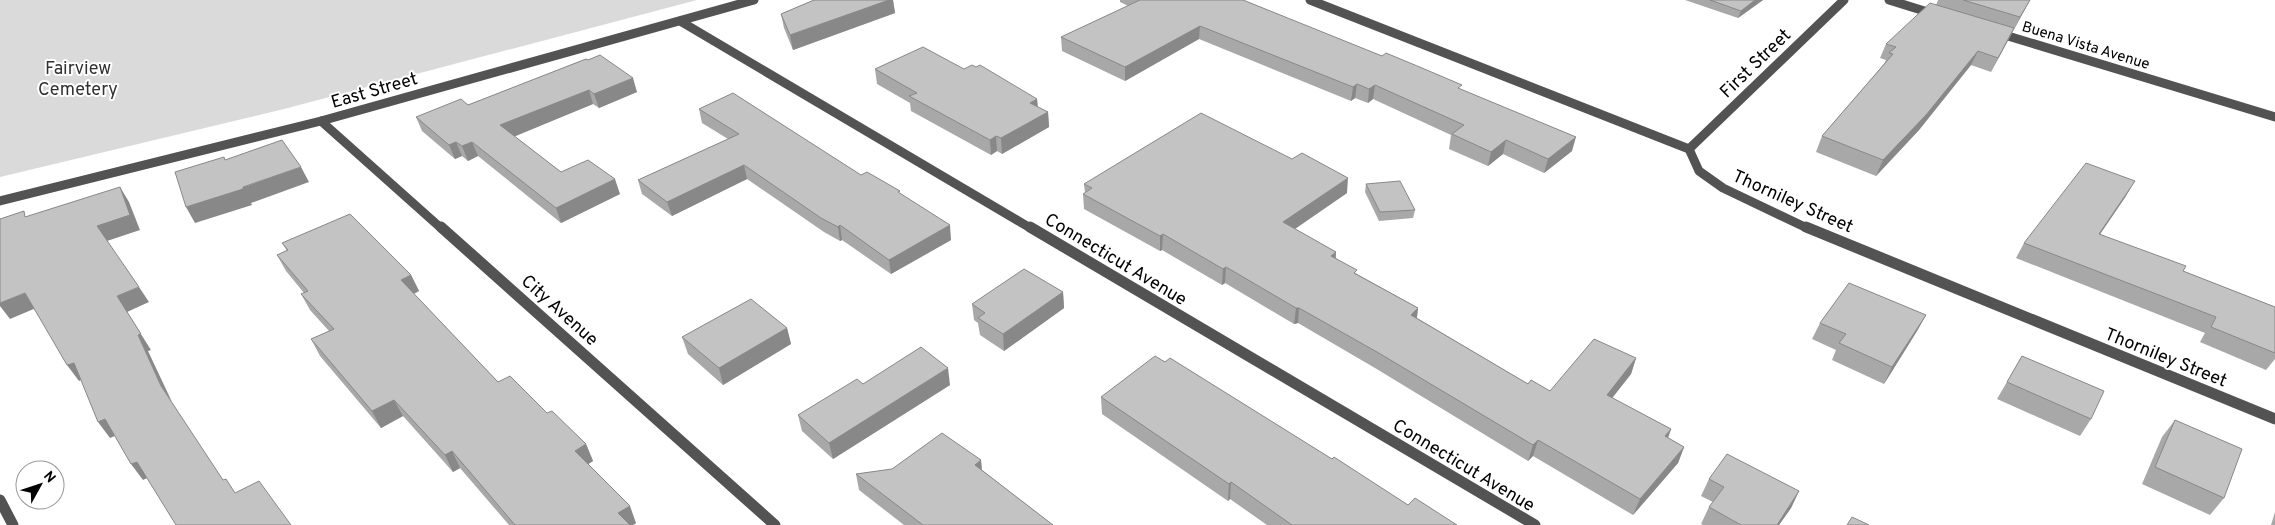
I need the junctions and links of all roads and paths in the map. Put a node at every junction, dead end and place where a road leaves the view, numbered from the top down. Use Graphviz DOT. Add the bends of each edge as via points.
graph roads {
  1 [pos="754,0"];
  2 [pos="1310,0"];
  3 [pos="1844,0"];
  4 [pos="1889,0"];
  5 [pos="1946,17"];
  6 [pos="680,21"];
  7 [pos="1993,32"];
  8 [pos="2275,117"];
  9 [pos="321,121"];
  10 [pos="1688,149"];
  11 [pos="0,201"];
  12 [pos="2275,419"];
  13 [pos="0,500"];
  14 [pos="13,525"];
  15 [pos="775,525"];
  16 [pos="1535,525"];
  1 -- 6 [label="street, East Street"];
  2 -- 10 [label="street"];
  3 -- 10 [label="street, First Street"];
  4 -- 5 [label="street"];
  6 -- 9 [label="street, East Street"];
  6 -- 16 [label="street, Connecticut Avenue"];
  7 -- 8 [label="street, Buena Vista Avenue"];
  9 -- 11 [label="street, East Street"];
  9 -- 15 [label="street, City Avenue"];
  10 -- 12 [label="street, Thorniley Street" via="1699,171 1723,188 1783,218"];
  13 -- 14 [label="street"];
}
